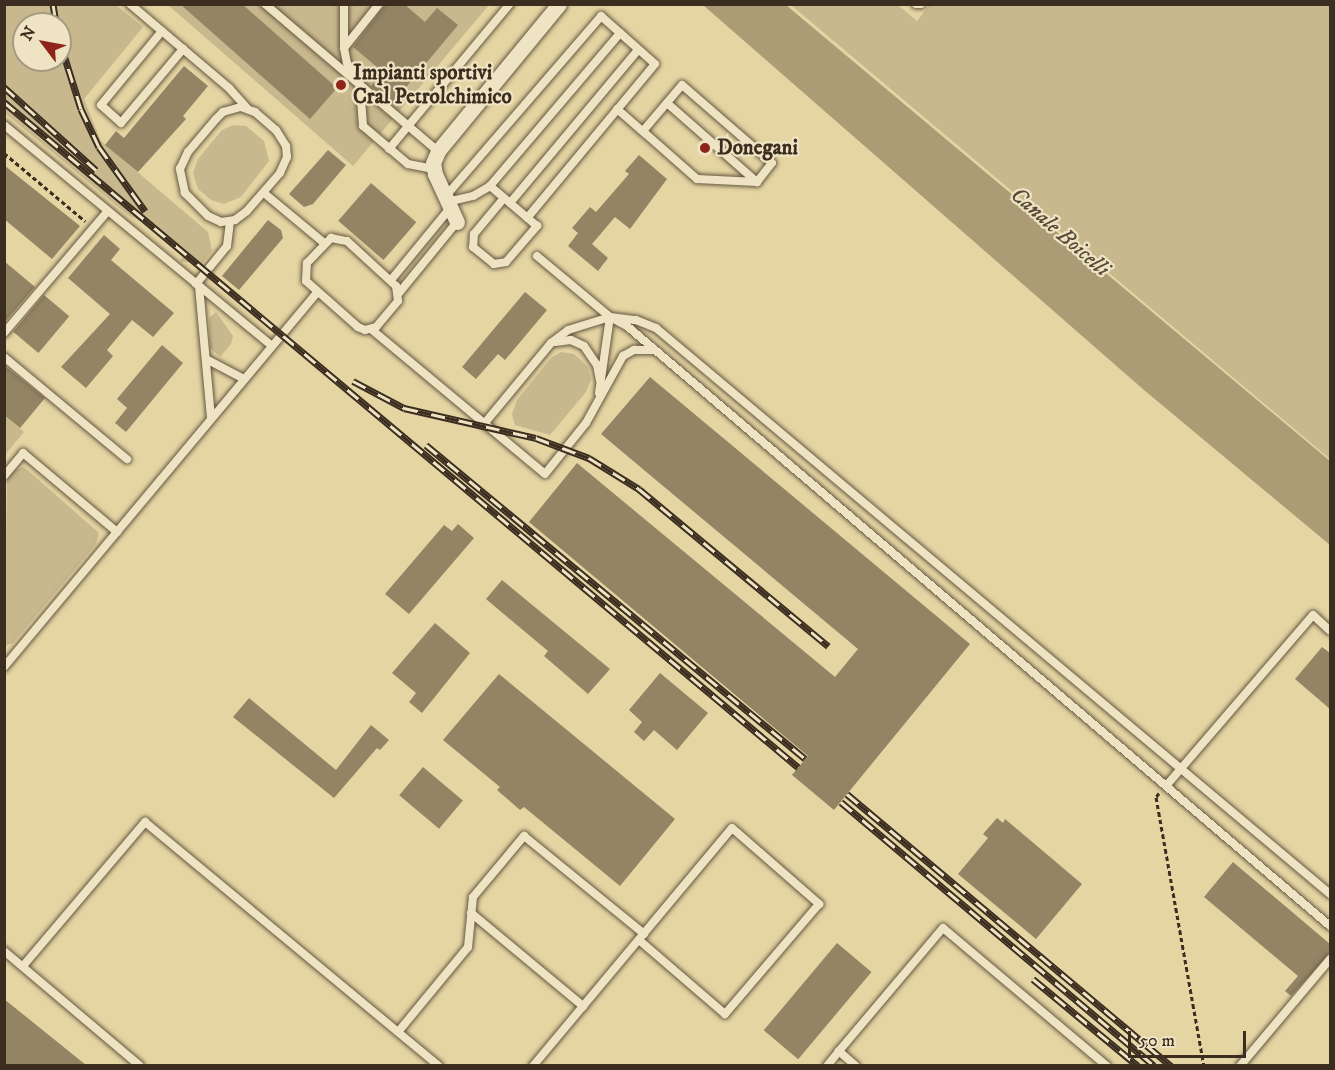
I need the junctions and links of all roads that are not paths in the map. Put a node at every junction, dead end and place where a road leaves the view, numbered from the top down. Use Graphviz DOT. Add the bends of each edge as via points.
graph roads {
  1 [pos="130,4"];
  2 [pos="265,4"];
  3 [pos="344,4"];
  4 [pos="379,4"];
  5 [pos="510,4"];
  6 [pos="559,4"];
  7 [pos="916,4"];
  8 [pos="921,4"];
  9 [pos="162,32"];
  10 [pos="620,33"];
  11 [pos="344,48"];
  12 [pos="183,49"];
  13 [pos="638,50"];
  14 [pos="360,85"];
  15 [pos="666,103"];
  16 [pos="247,108"];
  17 [pos="617,109"];
  18 [pos="4,125"];
  19 [pos="408,126"];
  20 [pos="644,133"];
  21 [pos="443,146"];
  22 [pos="389,148"];
  23 [pos="434,169"];
  24 [pos="757,182"];
  25 [pos="490,186"];
  26 [pos="264,192"];
  27 [pos="507,200"];
  28 [pos="448,202"];
  29 [pos="108,211"];
  30 [pos="527,218"];
  31 [pos="230,221"];
  32 [pos="457,222"];
  33 [pos="324,243"];
  34 [pos="537,256"];
  35 [pos="391,280"];
  36 [pos="197,285"];
  37 [pos="318,292"];
  38 [pos="399,293"];
  39 [pos="610,317"];
  40 [pos="371,329"];
  41 [pos="4,333"];
  42 [pos="272,346"];
  43 [pos="549,346"];
  44 [pos="657,351"];
  45 [pos="4,357"];
  46 [pos="206,359"];
  47 [pos="244,379"];
  48 [pos="600,387"];
  49 [pos="595,406"];
  50 [pos="211,418"];
  51 [pos="484,424"];
  52 [pos="127,459"];
  53 [pos="4,476"];
  54 [pos="117,532"];
  55 [pos="1330,631"];
  56 [pos="5,666"];
  57 [pos="1181,768"];
  58 [pos="1166,786"];
  59 [pos="1330,894"];
  60 [pos="471,913"];
  61 [pos="1330,926"];
  62 [pos="641,937"];
  63 [pos="4,951"];
  64 [pos="1330,959"];
  65 [pos="22,966"];
  66 [pos="584,1006"];
  67 [pos="398,1032"];
  68 [pos="839,1051"];
  69 [pos="140,1065"];
  70 [pos="439,1065"];
  71 [pos="533,1065"];
  72 [pos="827,1065"];
  73 [pos="856,1065"];
  74 [pos="1107,1065"];
  75 [pos="1240,1065"];
  1 -- 9 [label="lane"];
  2 -- 14 [label="lane"];
  3 -- 11 [label="lane"];
  4 -- 11 [label="lane"];
  5 -- 19 [label="lane"];
  6 -- 21 [label="street"];
  7 -- 8 [label="lane"];
  9 -- 12 [label="lane"];
  9 -- 12 [label="lane" via="101,105 121,123"];
  10 -- 13 [label="lane"];
  10 -- 25 [label="lane"];
  10 -- 28 [label="lane" via="601,16 470,168"];
  11 -- 14 [label="lane" via="347,63"];
  12 -- 16 [label="lane"];
  13 -- 17 [label="lane" via="655,64"];
  13 -- 27 [label="lane"];
  14 -- 19 [label="lane"];
  14 -- 22 [label="lane" via="361,122"];
  15 -- 20 [label="lane"];
  15 -- 24 [label="lane"];
  15 -- 24 [label="lane" via="682,85 772,163"];
  16 -- 26 [label="lane" via="276,130 286,146 286,165"];
  16 -- 31 [label="lane" via="223,112 188,152 180,169 181,185 190,200 214,220"];
  17 -- 20 [label="lane"];
  17 -- 30 [label="lane"];
  18 -- 29 [label="lane"];
  19 -- 21 [label="lane"];
  19 -- 22 [label="lane"];
  20 -- 24 [label="lane" via="697,179"];
  21 -- 23 [label="street"];
  22 -- 23 [label="lane" via="417,169"];
  23 -- 28 [label="street"];
  25 -- 27 [label="lane"];
  25 -- 28 [label="lane" via="473,196"];
  26 -- 31 [label="lane" via="247,212"];
  26 -- 33 [label="lane"];
  27 -- 30 [label="lane"];
  27 -- 30 [label="lane" via="474,234 473,247 494,264 506,262 537,226"];
  28 -- 32 [label="street"];
  28 -- 35 [label="lane"];
  29 -- 36 [label="lane"];
  29 -- 41 [label="lane"];
  31 -- 36 [label="lane" via="227,246"];
  32 -- 38 [label="lane"];
  33 -- 35 [label="lane" via="341,238"];
  33 -- 37 [label="lane" via="305,270 306,281"];
  34 -- 39 [label="lane"];
  35 -- 38 [label="lane"];
  36 -- 42 [label="lane"];
  36 -- 46 [label="lane"];
  37 -- 40 [label="lane" via="358,327"];
  37 -- 42 [label="lane"];
  38 -- 40 [label="lane" via="396,306"];
  39 -- 43 [label="lane" via="568,330"];
  39 -- 44 [label="lane"];
  39 -- 48 [label="lane"];
  39 -- 57 [label="lane" via="636,320 670,337"];
  40 -- 51 [label="lane"];
  42 -- 47 [label="lane"];
  43 -- 48 [label="lane" via="565,339 584,346 597,365"];
  43 -- 51 [label="lane"];
  44 -- 49 [label="lane" via="643,349 623,356"];
  44 -- 58 [label="lane"];
  45 -- 52 [label="lane"];
  46 -- 47 [label="lane"];
  46 -- 50 [label="lane"];
  47 -- 50 [label="lane"];
  48 -- 49 [label="lane"];
  49 -- 51 [label="lane" via="581,430 544,474"];
  50 -- 54 [label="lane"];
  53 -- 54 [label="lane" via="23,453"];
  54 -- 56 [label="lane"];
  55 -- 57 [label="lane" via="1312,615"];
  57 -- 58 [label="lane"];
  57 -- 59 [label="lane"];
  58 -- 61 [label="lane"];
  60 -- 62 [label="lane" via="473,897 524,836"];
  60 -- 66 [label="lane"];
  60 -- 67 [label="lane" via="468,947"];
  62 -- 62 [label="lane" via="732,828 819,904 725,1014"];
  62 -- 66 [label="lane"];
  63 -- 65 [label="lane"];
  64 -- 75 [label="lane"];
  65 -- 67 [label="lane" via="145,822"];
  65 -- 69 [label="lane"];
  66 -- 71 [label="lane"];
  67 -- 70 [label="lane"];
  68 -- 72 [label="lane"];
  68 -- 73 [label="lane"];
  68 -- 74 [label="lane" via="943,927"];
}
